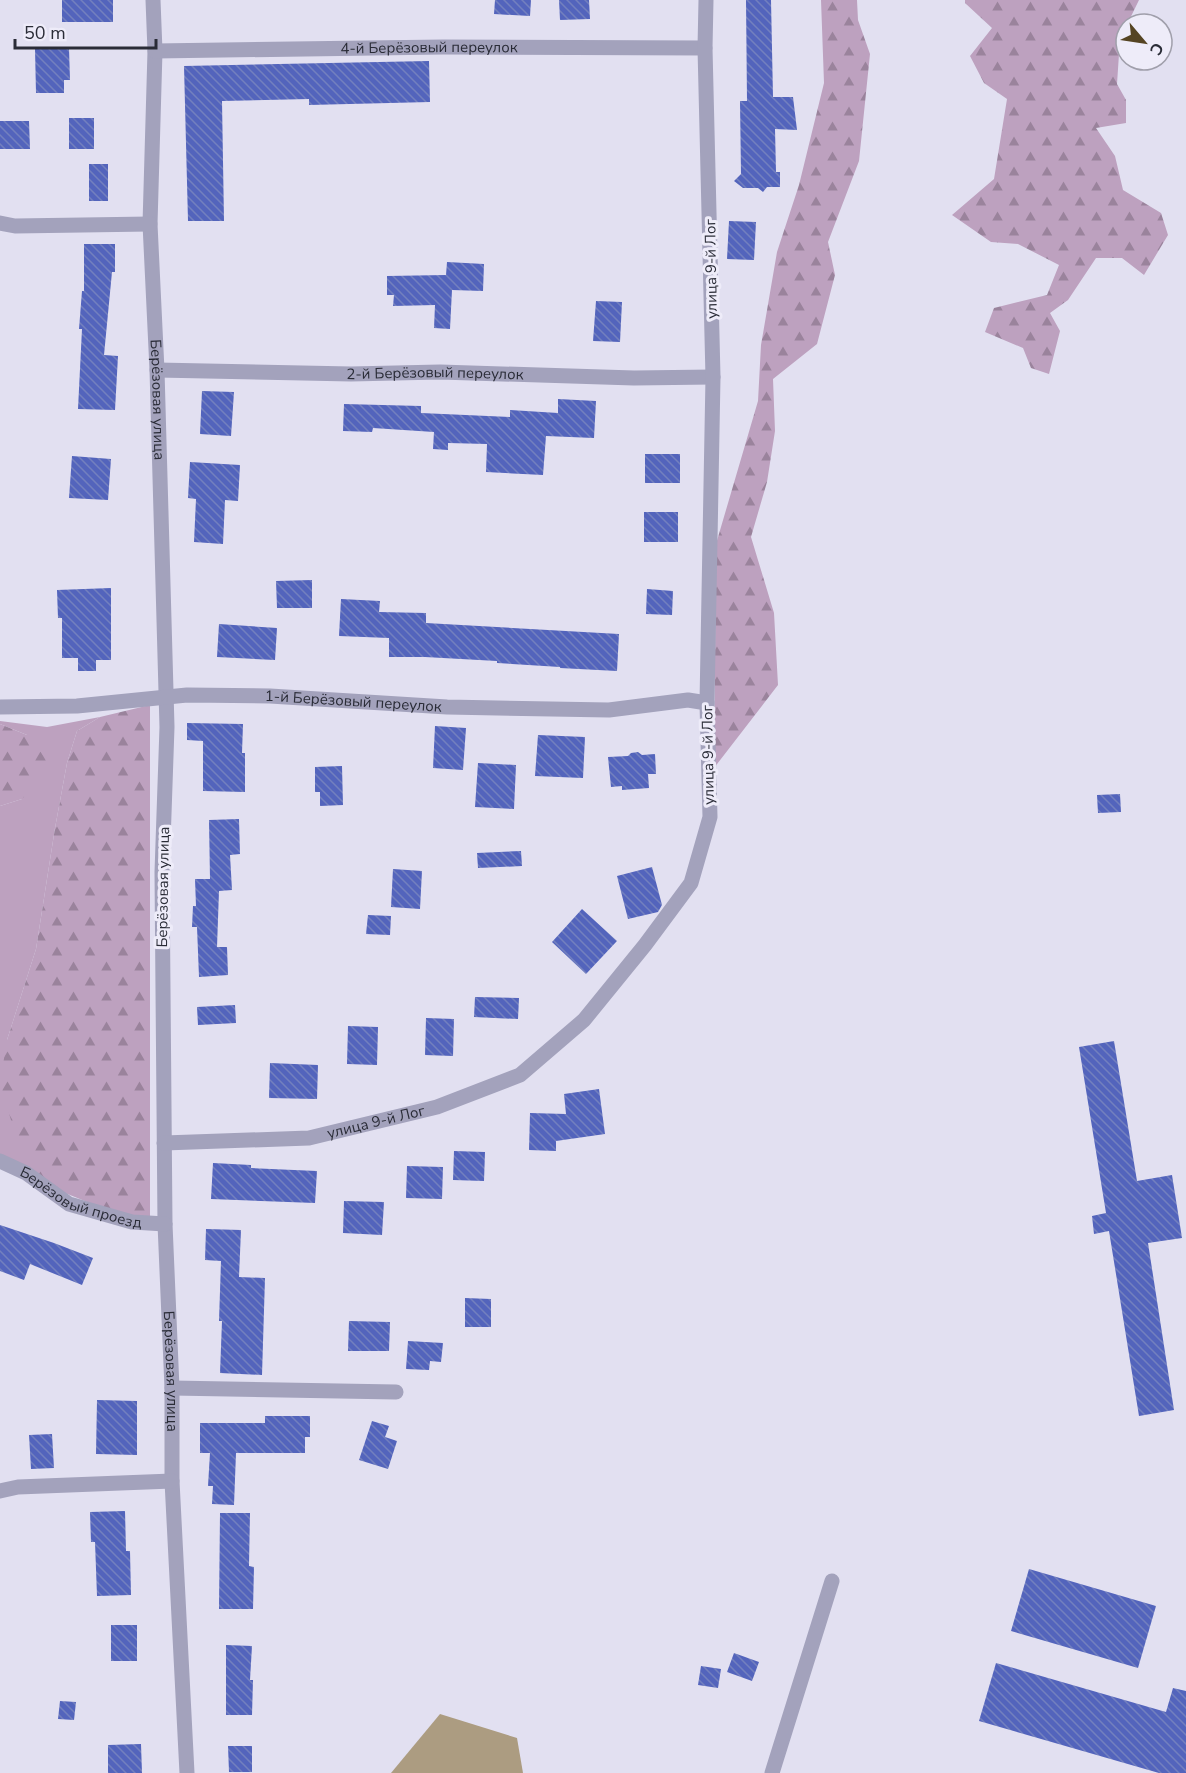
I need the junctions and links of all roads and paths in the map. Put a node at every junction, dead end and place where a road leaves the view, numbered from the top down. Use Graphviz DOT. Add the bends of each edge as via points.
graph roads {
  1 [pos="153,0"];
  2 [pos="706,0"];
  3 [pos="705,48"];
  4 [pos="155,51"];
  5 [pos="0,223"];
  6 [pos="150,224"];
  7 [pos="157,370"];
  8 [pos="713,377"];
  9 [pos="167,697"];
  10 [pos="707,703"];
  11 [pos="0,707"];
  12 [pos="164,1143"];
  13 [pos="0,1161"];
  14 [pos="165,1224"];
  15 [pos="172,1388"];
  16 [pos="396,1392"];
  17 [pos="172,1481"];
  18 [pos="0,1491"];
  19 [pos="832,1581"];
  20 [pos="187,1773"];
  21 [pos="772,1773"];
  1 -- 4 [label="street, Берёзовая улица"];
  2 -- 3 [label="street, улица 9-й Лог"];
  3 -- 4 [label="street, 4-й Берёзовый переулок"];
  3 -- 8 [label="street, улица 9-й Лог"];
  4 -- 6 [label="street, Берёзовая улица"];
  5 -- 6 [label="street"];
  6 -- 7 [label="street, Берёзовая улица"];
  7 -- 8 [label="street, 2-й Берёзовый переулок"];
  7 -- 9 [label="street, Берёзовая улица"];
  8 -- 10 [label="street, улица 9-й Лог"];
  9 -- 10 [label="street, 1-й Берёзовый переулок" via="270,696 447,707 609,710 688,700"];
  9 -- 11 [label="street, 1-й Берёзовый переулок" via="77,706"];
  9 -- 12 [label="street, Берёзовая улица" via="162,873"];
  10 -- 12 [label="street, улица 9-й Лог" via="710,817 691,883 584,1020 520,1075 437,1107 309,1138"];
  12 -- 14 [label="street, Берёзовая улица"];
  13 -- 14 [label="street, Берёзовый проезд" via="26,1173 69,1204 132,1222"];
  14 -- 15 [label="street, Берёзовая улица"];
  15 -- 16 [label="street"];
  15 -- 17 [label="street, Берёзовая улица"];
  17 -- 18 [label="street"];
  17 -- 20 [label="street, Берёзовая улица"];
  19 -- 21 [label="street"];
}
